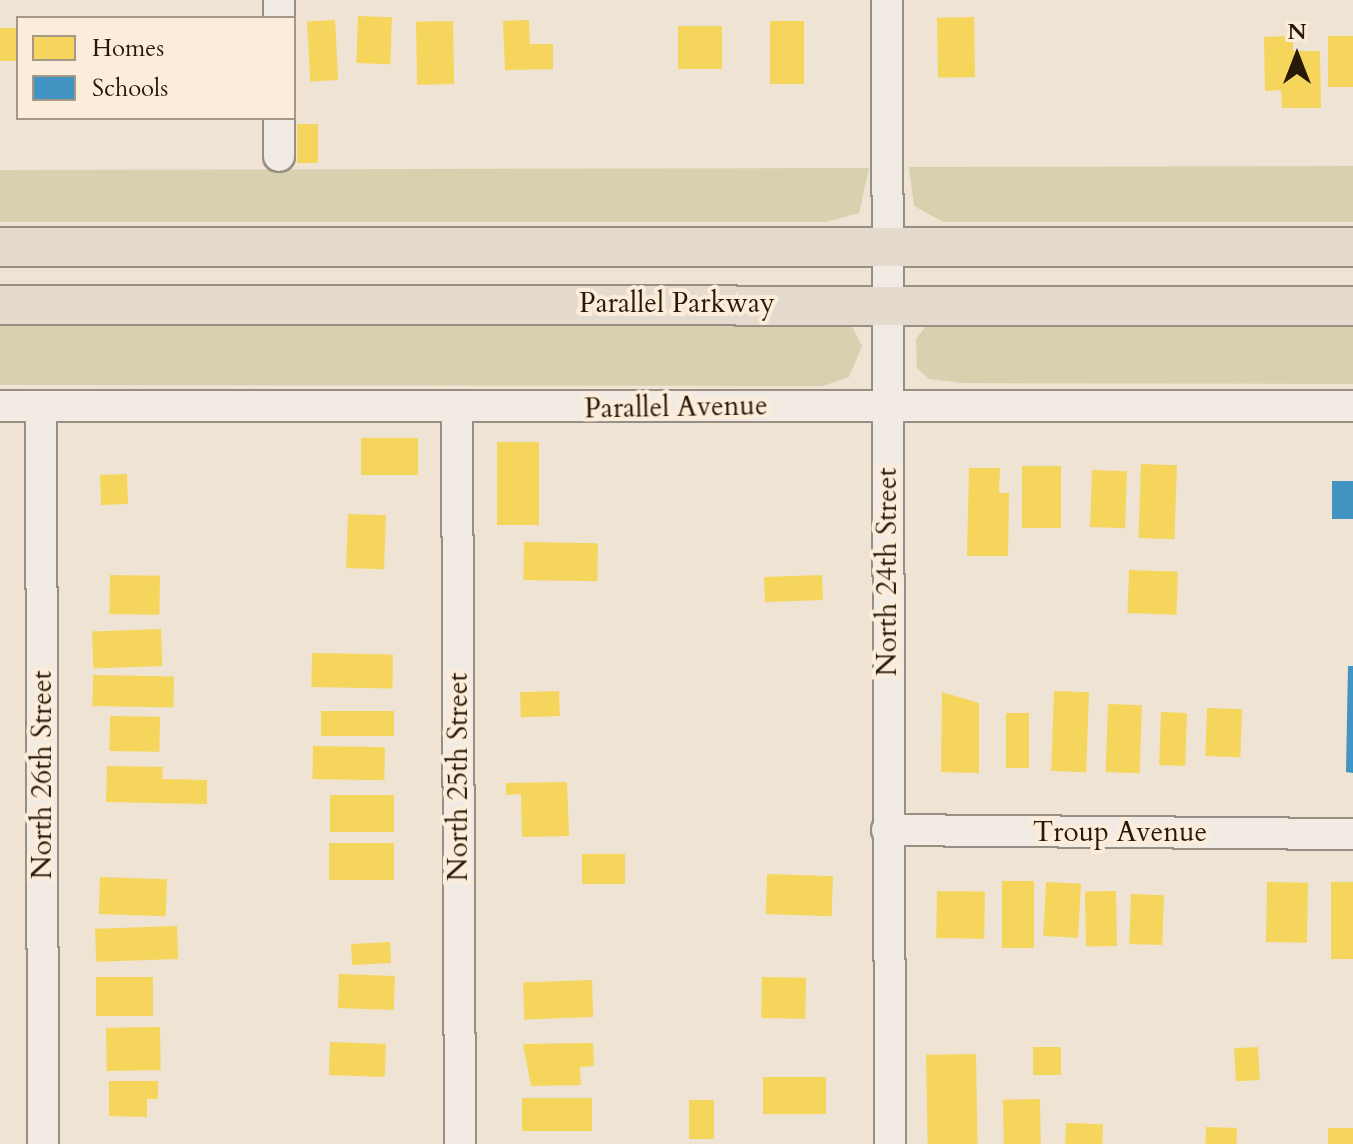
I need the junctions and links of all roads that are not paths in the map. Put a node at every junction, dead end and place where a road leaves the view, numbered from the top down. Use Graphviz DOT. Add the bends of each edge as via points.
graph roads {
  1 [pos="887,0"];
  2 [pos="279,120"];
  3 [pos="279,156"];
  4 [pos="0,247"];
  5 [pos="889,247"];
  6 [pos="1353,247"];
  7 [pos="889,303"];
  8 [pos="0,305"];
  9 [pos="1353,306"];
  10 [pos="0,406"];
  11 [pos="41,406"];
  12 [pos="888,406"];
  13 [pos="1353,406"];
  14 [pos="457,410"];
  15 [pos="887,830"];
  16 [pos="1353,834"];
  17 [pos="43,1144"];
  18 [pos="460,1144"];
  19 [pos="890,1144"];
  1 -- 5 [label="street, North 24th Street"];
  2 -- 3 [label="street"];
  4 -- 5 [label="main road, Parallel Parkway"];
  5 -- 6 [label="main road, Parallel Parkway"];
  5 -- 7 [label="street, North 24th Street"];
  7 -- 8 [label="main road, Parallel Parkway"];
  7 -- 9 [label="main road, Parallel Parkway"];
  7 -- 12 [label="street, North 24th Street"];
  10 -- 11 [label="street, Parallel Avenue"];
  11 -- 14 [label="street, Parallel Avenue"];
  11 -- 17 [label="street, North 26th Street"];
  12 -- 13 [label="street, Parallel Avenue"];
  12 -- 14 [label="street, Parallel Avenue"];
  12 -- 15 [label="street, North 24th Street"];
  14 -- 18 [label="street, North 25th Street"];
  15 -- 16 [label="street, Troup Avenue"];
  15 -- 19 [label="street, North 24th Street"];
}
